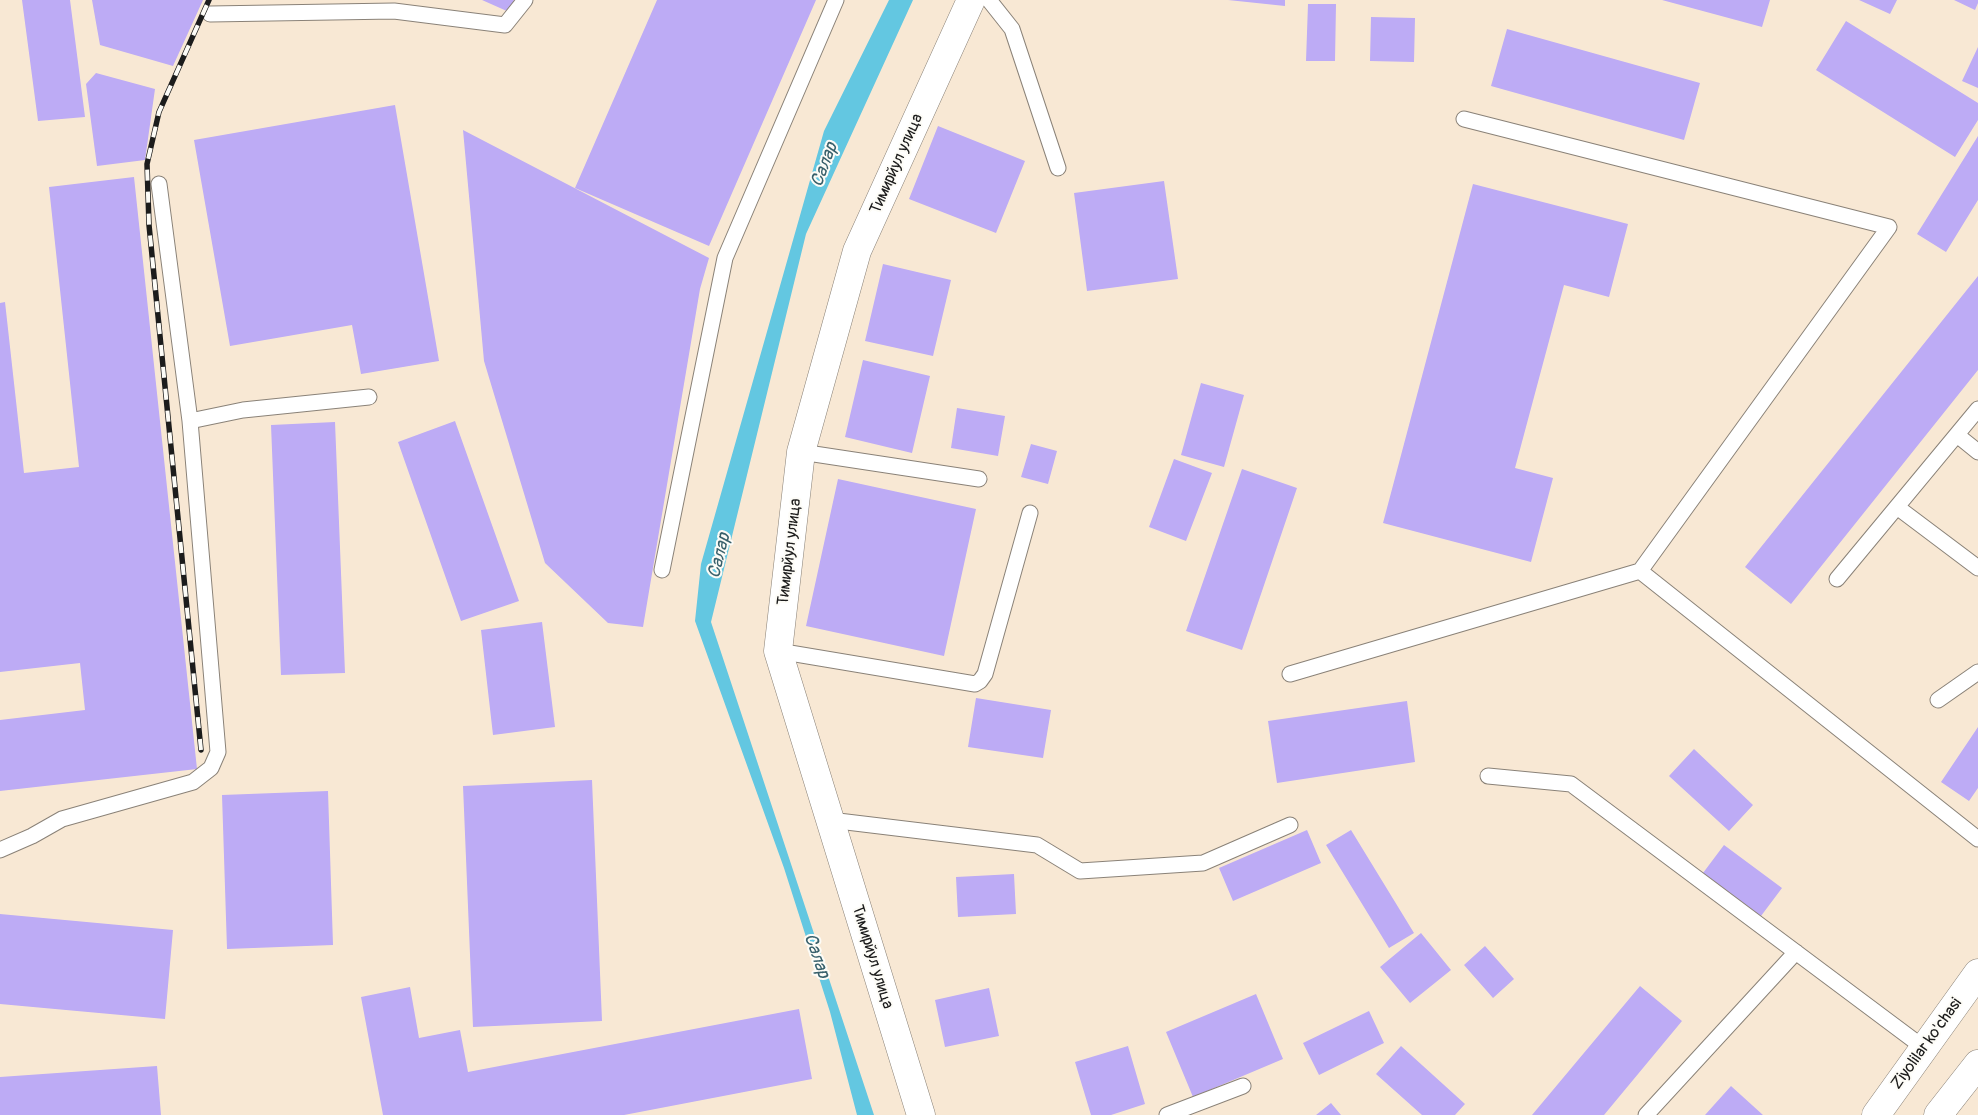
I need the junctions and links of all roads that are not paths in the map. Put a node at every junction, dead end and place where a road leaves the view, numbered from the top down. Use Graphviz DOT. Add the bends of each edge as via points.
graph roads {
  1 [pos="525,0"];
  2 [pos="836,0"];
  3 [pos="971,0"];
  4 [pos="989,0"];
  5 [pos="210,14"];
  6 [pos="1464,119"];
  7 [pos="1058,168"];
  8 [pos="159,184"];
  9 [pos="369,397"];
  10 [pos="1978,409"];
  11 [pos="190,421"];
  12 [pos="1957,435"];
  13 [pos="801,452"];
  14 [pos="1978,452"];
  15 [pos="979,479"];
  16 [pos="1897,507"];
  17 [pos="1030,513"];
  18 [pos="1978,568"];
  19 [pos="662,570"];
  20 [pos="1640,571"];
  21 [pos="1837,579"];
  22 [pos="778,651"];
  23 [pos="1978,672"];
  24 [pos="1290,674"];
  25 [pos="1938,700"];
  26 [pos="1488,776"];
  27 [pos="830,820"];
  28 [pos="1290,824"];
  29 [pos="1978,839"];
  30 [pos="0,850"];
  31 [pos="1796,952"];
  32 [pos="1978,973"];
  33 [pos="1924,1048"];
  34 [pos="1978,1064"];
  35 [pos="1243,1086"];
  36 [pos="921,1115"];
  37 [pos="1167,1115"];
  38 [pos="1646,1115"];
  39 [pos="1876,1115"];
  40 [pos="1938,1115"];
  1 -- 5 [label="lane" via="505,25 394,11"];
  2 -- 19 [label="lane" via="725,258"];
  3 -- 13 [label="street, Тимирйул улица" via="857,250"];
  4 -- 7 [label="lane" via="1012,29"];
  6 -- 20 [label="lane" via="1889,227"];
  8 -- 11 [label="lane"];
  9 -- 11 [label="lane" via="243,410"];
  10 -- 12 [label="lane"];
  11 -- 30 [label="lane" via="218,752 211,768 193,782 62,819"];
  12 -- 14 [label="lane"];
  12 -- 16 [label="lane"];
  13 -- 15 [label="lane"];
  13 -- 22 [label="street, Тимирйул улица"];
  16 -- 18 [label="lane"];
  16 -- 21 [label="lane"];
  17 -- 22 [label="lane" via="985,674 980,682 975,684"];
  20 -- 24 [label="lane"];
  20 -- 29 [label="lane"];
  22 -- 27 [label="street, Тимирйул улица"];
  23 -- 25 [label="lane"];
  26 -- 31 [label="lane" via="1571,784"];
  27 -- 28 [label="lane" via="1037,845 1080,871 1203,863"];
  27 -- 36 [label="street, Тимирйул улица"];
  31 -- 33 [label="lane"];
  31 -- 38 [label="lane"];
  32 -- 33 [label="street, Ziyolilar ko'chasi"];
  33 -- 39 [label="street, Ziyolilar ko'chasi"];
  34 -- 40 [label="street"];
  35 -- 37 [label="lane"];
}
